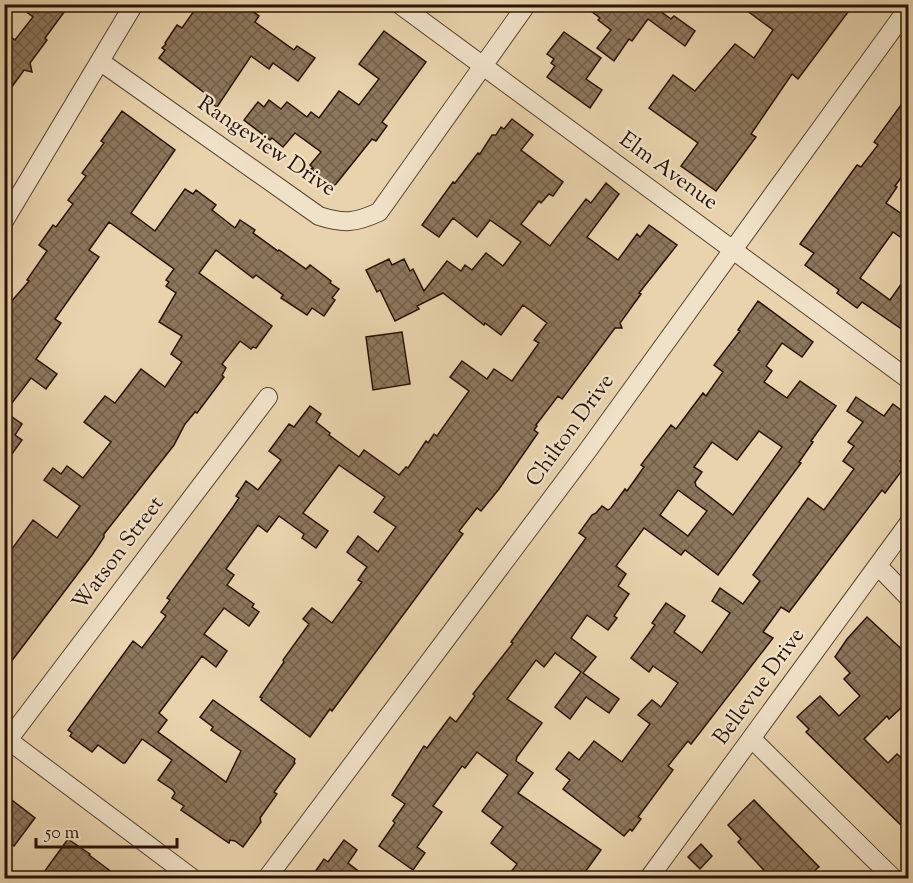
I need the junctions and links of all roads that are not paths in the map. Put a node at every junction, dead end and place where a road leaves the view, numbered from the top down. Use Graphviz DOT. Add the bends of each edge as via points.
graph roads {
  1 [pos="134,4"];
  2 [pos="399,4"];
  3 [pos="527,4"];
  4 [pos="909,8"];
  5 [pos="101,62"];
  6 [pos="482,66"];
  7 [pos="4,221"];
  8 [pos="732,249"];
  9 [pos="909,379"];
  10 [pos="268,397"];
  11 [pos="909,524"];
  12 [pos="878,566"];
  13 [pos="909,597"];
  14 [pos="6,738"];
  15 [pos="752,740"];
  16 [pos="192,879"];
  17 [pos="267,879"];
  18 [pos="649,879"];
  19 [pos="893,879"];
  1 -- 5 [label="street"];
  2 -- 6 [label="street, Elm Avenue"];
  3 -- 6 [label="street, Rangeview Drive"];
  4 -- 8 [label="street, Chilton Drive"];
  5 -- 6 [label="street, Rangeview Drive" via="319,216 338,222 358,221 379,212"];
  5 -- 7 [label="street"];
  6 -- 8 [label="street, Elm Avenue"];
  8 -- 9 [label="street, Elm Avenue"];
  8 -- 17 [label="street, Chilton Drive" via="581,459"];
  10 -- 14 [label="street, Watson Street"];
  11 -- 12 [label="street, Bellevue Drive"];
  12 -- 13 [label="street"];
  12 -- 15 [label="street, Bellevue Drive"];
  14 -- 16 [label="street"];
  15 -- 18 [label="street, Bellevue Drive"];
  15 -- 19 [label="street"];
}
